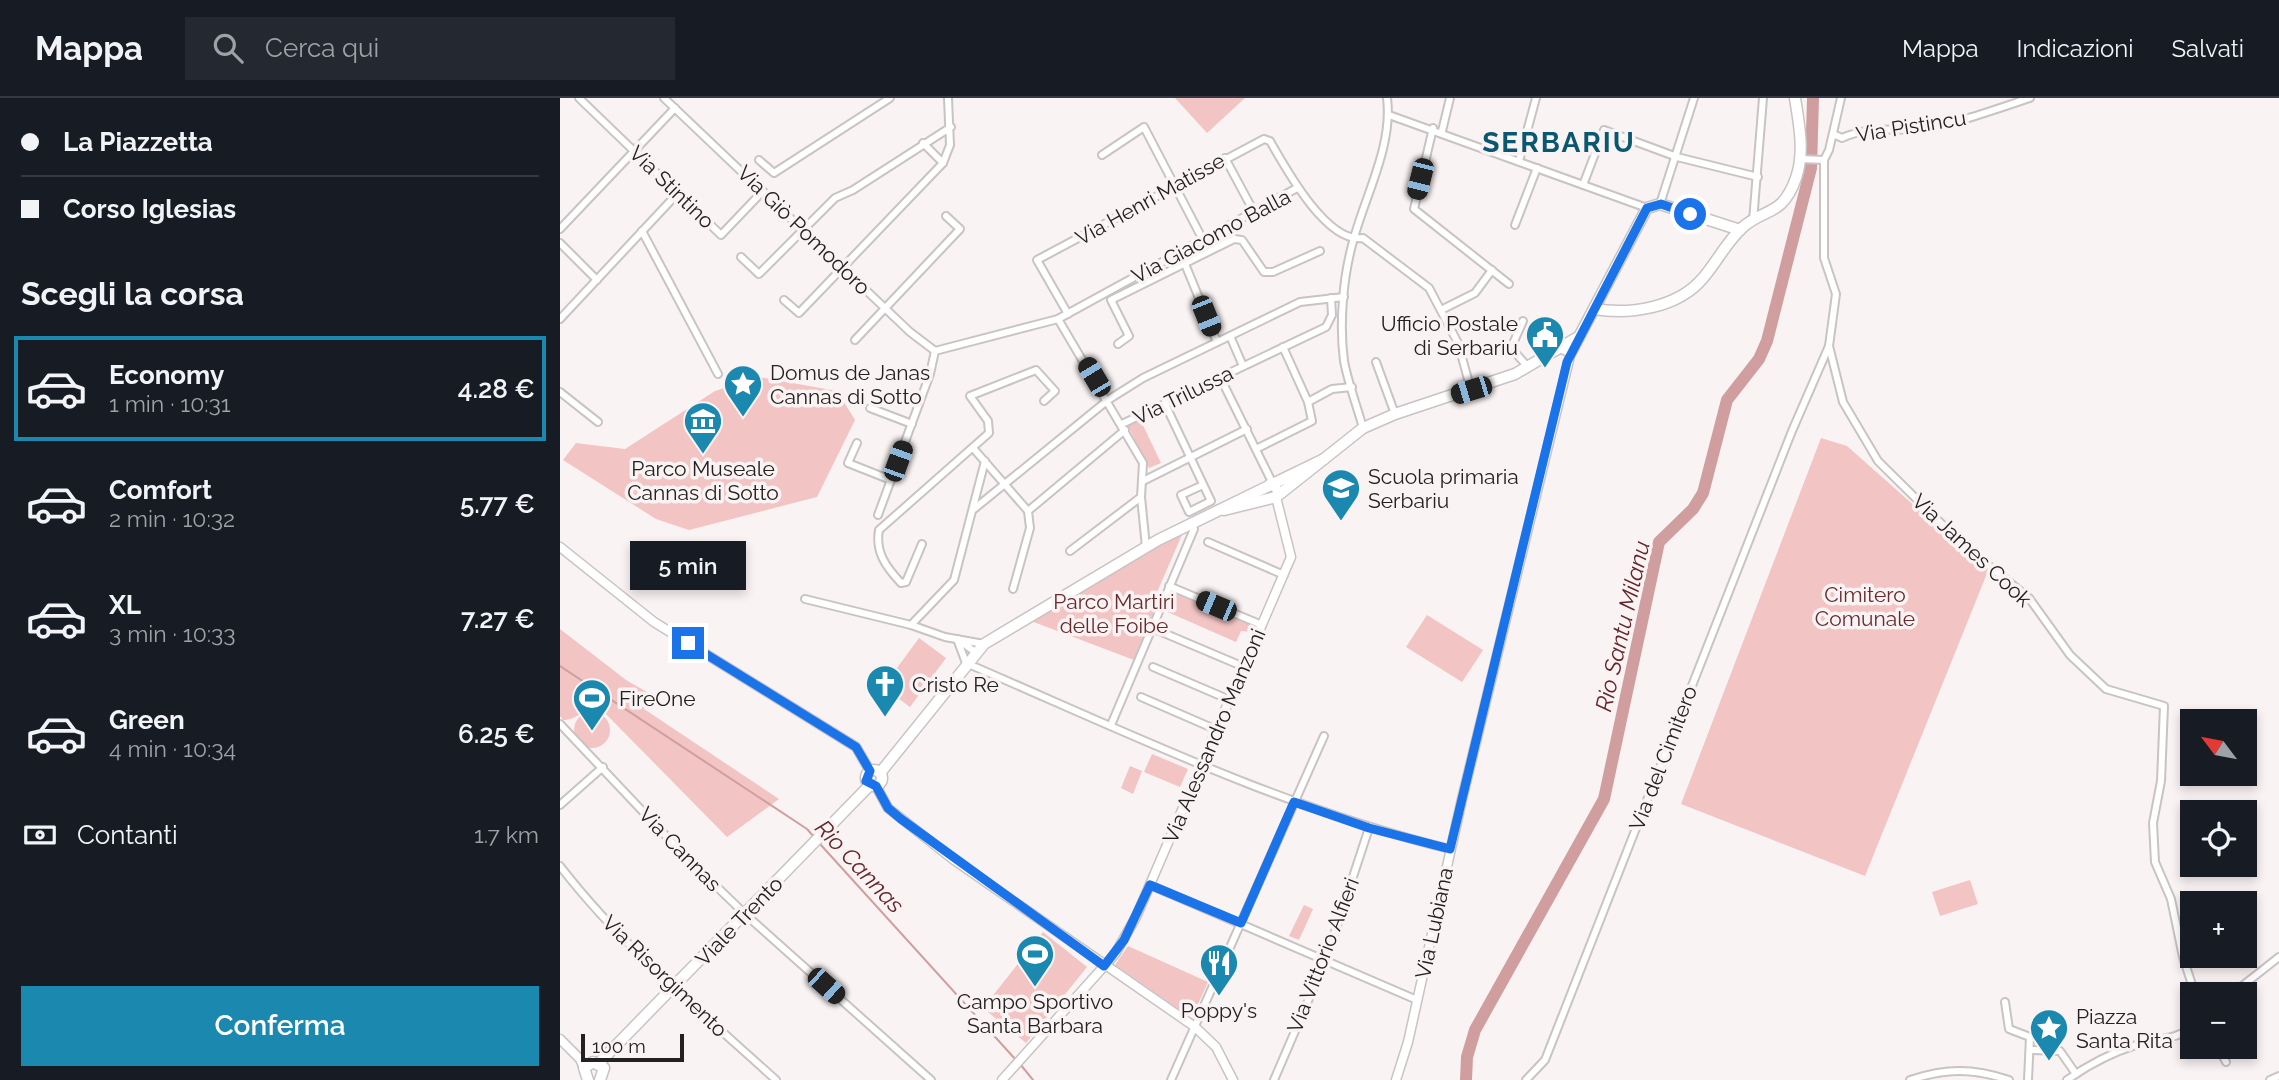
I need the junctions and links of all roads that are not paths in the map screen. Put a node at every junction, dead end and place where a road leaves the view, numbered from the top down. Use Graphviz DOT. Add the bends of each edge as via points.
graph roads {
  1 [pos="579,98"];
  2 [pos="664,98"];
  3 [pos="890,98"];
  4 [pos="948,98"];
  5 [pos="1387,98"];
  6 [pos="1450,98"];
  7 [pos="1536,98"];
  8 [pos="1694,98"];
  9 [pos="1763,98"];
  10 [pos="1795,98"];
  11 [pos="1840,98"];
  12 [pos="2030,98"];
  13 [pos="675,108"];
  14 [pos="1389,115"];
  15 [pos="951,127"];
  16 [pos="1433,128"];
  17 [pos="1442,131"];
  18 [pos="1833,134"];
  19 [pos="923,143"];
  20 [pos="633,151"];
  21 [pos="1102,155"];
  22 [pos="1677,157"];
  23 [pos="1224,158"];
  24 [pos="1803,159"];
  25 [pos="759,160"];
  26 [pos="1821,160"];
  27 [pos="1519,162"];
  28 [pos="943,163"];
  29 [pos="1537,168"];
  30 [pos="1758,177"];
  31 [pos="1583,184"];
  32 [pos="1172,186"];
  33 [pos="1297,188"];
  34 [pos="763,191"];
  35 [pos="677,194"];
  36 [pos="1661,204"];
  37 [pos="1647,208"];
  38 [pos="1254,212"];
  39 [pos="946,216"];
  40 [pos="1753,221"];
  41 [pos="1515,225"];
  42 [pos="802,228"];
  43 [pos="560,229"];
  44 [pos="1740,230"];
  45 [pos="642,232"];
  46 [pos="1203,240"];
  47 [pos="1353,240"];
  48 [pos="560,243"];
  49 [pos="1320,251"];
  50 [pos="741,257"];
  51 [pos="1185,264"];
  52 [pos="843,267"];
  53 [pos="1492,270"];
  54 [pos="597,280"];
  55 [pos="1509,284"];
  56 [pos="1344,297"];
  57 [pos="1331,298"];
  58 [pos="784,300"];
  59 [pos="885,308"];
  60 [pos="1594,309"];
  61 [pos="1441,310"];
  62 [pos="1069,314"];
  63 [pos="560,319"];
  64 [pos="1058,319"];
  65 [pos="1523,321"];
  66 [pos="1230,336"];
  67 [pos="1578,337"];
  68 [pos="855,340"];
  69 [pos="1217,342"];
  70 [pos="1118,344"];
  71 [pos="1829,346"];
  72 [pos="1283,347"];
  73 [pos="1560,347"];
  74 [pos="935,351"];
  75 [pos="1571,352"];
  76 [pos="1376,362"];
  77 [pos="1243,366"];
  78 [pos="1528,367"];
  79 [pos="718,374"];
  80 [pos="1220,377"];
  81 [pos="1352,387"];
  82 [pos="1471,390"];
  83 [pos="560,392"];
  84 [pos="1108,400"];
  85 [pos="1044,401"];
  86 [pos="1308,402"];
  87 [pos="1165,404"];
  88 [pos="870,408"];
  89 [pos="1395,414"];
  90 [pos="598,422"];
  91 [pos="912,424"];
  92 [pos="1124,427"];
  93 [pos="1363,428"];
  94 [pos="1247,429"];
  95 [pos="857,443"];
  96 [pos="973,448"];
  97 [pos="1256,449"];
  98 [pos="1189,457"];
  99 [pos="1324,459"];
  100 [pos="985,461"];
  101 [pos="891,480"];
  102 [pos="1143,481"];
  103 [pos="1269,481"];
  104 [pos="1006,485"];
  105 [pos="1203,485"];
  106 [pos="1142,496"];
  107 [pos="1276,497"];
  108 [pos="974,509"];
  109 [pos="1028,511"];
  110 [pos="878,515"];
  111 [pos="1207,515"];
  112 [pos="1192,523"];
  113 [pos="1208,542"];
  114 [pos="922,544"];
  115 [pos="560,547"];
  116 [pos="1146,547"];
  117 [pos="1070,551"];
  118 [pos="1284,575"];
  119 [pos="1169,586"];
  120 [pos="1013,589"];
  121 [pos="805,599"];
  122 [pos="911,625"];
  123 [pos="1262,625"];
  124 [pos="1152,628"];
  125 [pos="957,639"];
  126 [pos="984,644"];
  127 [pos="975,652"];
  128 [pos="966,663"];
  129 [pos="1153,667"];
  130 [pos="1244,667"];
  131 [pos="1141,697"];
  132 [pos="1230,699"];
  133 [pos="560,724"];
  134 [pos="1111,725"];
  135 [pos="1217,730"];
  136 [pos="1324,736"];
  137 [pos="1202,763"];
  138 [pos="603,768"];
  139 [pos="875,772"];
  140 [pos="873,786"];
  141 [pos="1294,802"];
  142 [pos="560,805"];
  143 [pos="1369,828"];
  144 [pos="1450,849"];
  145 [pos="560,866"];
  146 [pos="1150,885"];
  147 [pos="746,915"];
  148 [pos="1241,923"];
  149 [pos="2279,957"];
  150 [pos="1326,959"];
  151 [pos="1104,966"];
  152 [pos="2191,982"];
  153 [pos="2247,982"];
  154 [pos="674,987"];
  155 [pos="1417,1000"];
  156 [pos="2005,1002"];
  157 [pos="1195,1027"];
  158 [pos="2180,1033"];
  159 [pos="560,1039"];
  160 [pos="2031,1050"];
  161 [pos="2224,1059"];
  162 [pos="2226,1062"];
  163 [pos="593,1072"];
  164 [pos="2076,1074"];
  165 [pos="2279,1076"];
  166 [pos="776,1080"];
  167 [pos="931,1080"];
  168 [pos="1002,1080"];
  169 [pos="1171,1080"];
  170 [pos="1233,1080"];
  171 [pos="1273,1080"];
  172 [pos="1396,1080"];
  173 [pos="1527,1080"];
  174 [pos="1910,1080"];
  175 [pos="2009,1080"];
  176 [pos="2028,1080"];
  177 [pos="2067,1080"];
  178 [pos="2270,1080"];
  1 -- 20 [label="street, Via Stintino"];
  2 -- 13 [label="street, Via Giò Pomodoro"];
  3 -- 25 [label="street" via="774,173"];
  4 -- 15 [label="street"];
  5 -- 14 [label="street"];
  6 -- 17 [label="street"];
  7 -- 27 [label="street"];
  8 -- 22 [label="street"];
  9 -- 30 [label="street"];
  10 -- 24 [label="main road"];
  11 -- 18 [label="street"];
  12 -- 18 [label="street, Via Pistincu" via="1926,128 1869,129 1842,138"];
  13 -- 20 [label="street"];
  13 -- 34 [label="street, Via Giò Pomodoro"];
  14 -- 16 [label="street"];
  14 -- 47 [label="street"];
  15 -- 19 [label="street"];
  15 -- 28 [label="street" via="949,155"];
  16 -- 17 [label="street"];
  16 -- 53 [label="street" via="1414,209"];
  17 -- 27 [label="street"];
  18 -- 26 [label="street"];
  19 -- 28 [label="street"];
  19 -- 42 [label="street" via="835,198"];
  20 -- 35 [label="street, Via Stintino"];
  20 -- 43 [label="street"];
  21 -- 32 [label="street" via="1144,127"];
  22 -- 30 [label="street"];
  22 -- 31 [label="street" via="1604,130"];
  22 -- 36 [label="street"];
  23 -- 32 [label="street, Via Henri Matisse"];
  23 -- 33 [label="street, Via Henri Matisse" via="1257,141 1270,141"];
  23 -- 38 [label="street"];
  24 -- 26 [label="street"];
  24 -- 40 [label="main road" via="1780,205"];
  26 -- 71 [label="street" via="1824,258 1836,294"];
  27 -- 29 [label="street"];
  28 -- 52 [label="street"];
  29 -- 31 [label="street"];
  29 -- 41 [label="street"];
  30 -- 40 [label="street"];
  31 -- 37 [label="street"];
  32 -- 46 [label="street"];
  32 -- 62 [label="street, Via Henri Matisse" via="1037,260"];
  33 -- 38 [label="street, Via Giacomo Balla"];
  33 -- 47 [label="street, Via Giacomo Balla" via="1342,235"];
  34 -- 35 [label="street, Via Stintino" via="721,235"];
  34 -- 42 [label="street, Via Giò Pomodoro"];
  35 -- 45 [label="street"];
  36 -- 37 [label="main road"];
  36 -- 44 [label="main road"];
  37 -- 60 [label="main road, Via Lubiana"];
  38 -- 46 [label="street, Via Giacomo Balla"];
  39 -- 59 [label="street" via="960,229"];
  40 -- 44 [label="main road"];
  42 -- 50 [label="street" via="759,274"];
  42 -- 52 [label="street, Via Giò Pomodoro"];
  44 -- 60 [label="main road" via="1701,281 1678,296 1622,313"];
  45 -- 54 [label="street"];
  45 -- 79 [label="street"];
  46 -- 62 [label="street, Via Giacomo Balla"];
  47 -- 56 [label="street"];
  47 -- 61 [label="street, Via Giacomo Balla" via="1363,238 1429,288"];
  48 -- 54 [label="street"];
  49 -- 51 [label="street" via="1264,272 1242,240 1234,239"];
  51 -- 69 [label="street"];
  51 -- 70 [label="street" via="1111,300 1129,336"];
  52 -- 58 [label="street" via="799,313"];
  52 -- 59 [label="street, Via Giò Pomodoro"];
  53 -- 55 [label="street"];
  53 -- 61 [label="street" via="1475,293"];
  54 -- 63 [label="street"];
  56 -- 57 [label="street"];
  56 -- 81 [label="street" via="1345,361"];
  57 -- 66 [label="street" via="1300,302"];
  57 -- 72 [label="street, Via Trilussa" via="1332,315 1326,327"];
  59 -- 68 [label="street"];
  59 -- 74 [label="street, Via Giò Pomodoro"];
  60 -- 67 [label="main road, Via Lubiana"];
  61 -- 82 [label="street, Via Giacomo Balla" via="1458,343"];
  62 -- 64 [label="street, Via Giacomo Balla"];
  64 -- 74 [label="street, Via Giacomo Balla"];
  64 -- 84 [label="street"];
  65 -- 78 [label="street" via="1511,348"];
  66 -- 69 [label="street"];
  66 -- 77 [label="street, Via Trilussa"];
  67 -- 73 [label="main road"];
  67 -- 75 [label="main road, Via Lubiana"];
  69 -- 84 [label="street" via="1166,365"];
  71 -- 152 [label="street, Via James Cook" via="1843,402 1878,461 1964,546 2029,598 2070,655 2105,689 2164,706 2161,781 2153,823 2155,862 2171,899"];
  71 -- 173 [label="street, Via del Cimitero" via="1545,1059"];
  72 -- 77 [label="street, Via Trilussa"];
  72 -- 86 [label="street"];
  73 -- 75 [label="main road"];
  73 -- 78 [label="main road"];
  74 -- 91 [label="street"];
  75 -- 144 [label="street, Via Lubiana"];
  76 -- 89 [label="street"];
  77 -- 80 [label="street, Via Trilussa"];
  78 -- 82 [label="main road"];
  80 -- 87 [label="street, Via Trilussa"];
  80 -- 94 [label="street"];
  81 -- 86 [label="street" via="1332,389"];
  81 -- 93 [label="street"];
  82 -- 89 [label="main road"];
  83 -- 90 [label="street"];
  84 -- 92 [label="street"];
  84 -- 104 [label="street"];
  85 -- 96 [label="street" via="1055,391 1036,370 971,396 991,427"];
  86 -- 97 [label="street" via="1313,416 1310,424"];
  87 -- 92 [label="street, Via Trilussa"];
  87 -- 98 [label="street"];
  88 -- 91 [label="street"];
  89 -- 93 [label="main road"];
  91 -- 101 [label="street"];
  92 -- 102 [label="street" via="1143,463"];
  92 -- 109 [label="street, Via Trilussa"];
  93 -- 99 [label="main road"];
  94 -- 97 [label="street"];
  94 -- 98 [label="street"];
  95 -- 101 [label="street" via="848,463"];
  96 -- 100 [label="street"];
  96 -- 114 [label="street" via="879,530 877,545 901,583 906,582"];
  97 -- 103 [label="street"];
  98 -- 102 [label="street"];
  98 -- 105 [label="street"];
  99 -- 103 [label="main road"];
  99 -- 107 [label="main road"];
  100 -- 104 [label="street"];
  100 -- 108 [label="street"];
  101 -- 110 [label="street"];
  102 -- 106 [label="street"];
  103 -- 107 [label="street, Via Alessandro Manzoni" via="1277,489"];
  103 -- 111 [label="main road"];
  104 -- 108 [label="street"];
  104 -- 109 [label="street"];
  105 -- 105 [label="street" via="1211,501 1189,512 1181,495"];
  106 -- 116 [label="street"];
  106 -- 117 [label="street"];
  107 -- 111 [label="main road"];
  107 -- 118 [label="street, Via Alessandro Manzoni" via="1291,557"];
  108 -- 122 [label="street" via="952,585"];
  109 -- 120 [label="street" via="1030,528"];
  111 -- 112 [label="main road"];
  112 -- 116 [label="main road"];
  112 -- 119 [label="street" via="1194,529"];
  113 -- 118 [label="street"];
  115 -- 139 [label="street" via="654,622 856,747"];
  116 -- 126 [label="main road"];
  118 -- 123 [label="street, Via Alessandro Manzoni"];
  119 -- 123 [label="street"];
  119 -- 124 [label="street"];
  121 -- 122 [label="street"];
  122 -- 125 [label="street"];
  123 -- 130 [label="street, Via Alessandro Manzoni"];
  124 -- 130 [label="street"];
  124 -- 134 [label="street"];
  125 -- 126 [label="street"];
  125 -- 127 [label="street"];
  125 -- 128 [label="street"];
  126 -- 127 [label="main road"];
  127 -- 128 [label="main road"];
  128 -- 134 [label="street"];
  128 -- 139 [label="main road"];
  129 -- 132 [label="street"];
  130 -- 132 [label="street, Via Alessandro Manzoni"];
  131 -- 135 [label="street"];
  132 -- 135 [label="street, Via Alessandro Manzoni"];
  133 -- 138 [label="street, Via Cannas"];
  134 -- 137 [label="street"];
  135 -- 137 [label="street, Via Alessandro Manzoni"];
  136 -- 141 [label="street"];
  137 -- 141 [label="street"];
  137 -- 146 [label="street, Via Alessandro Manzoni"];
  138 -- 142 [label="street"];
  138 -- 147 [label="street, Via Cannas"];
  139 -- 140 [label="main road" via="866,778"];
  140 -- 147 [label="main road, Viale Trento"];
  140 -- 151 [label="street" via="901,819"];
  141 -- 143 [label="street"];
  141 -- 148 [label="street"];
  143 -- 144 [label="street"];
  143 -- 150 [label="street, Via Vittorio Alfieri"];
  144 -- 155 [label="street, Via Lubiana"];
  145 -- 154 [label="street, Via Risorgimento" via="589,903"];
  146 -- 148 [label="street"];
  146 -- 151 [label="street, Via Alessandro Manzoni" via="1124,940"];
  147 -- 154 [label="main road, Viale Trento"];
  147 -- 167 [label="street, Via Cannas"];
  148 -- 150 [label="street"];
  148 -- 157 [label="street"];
  149 -- 153 [label="street"];
  150 -- 155 [label="street"];
  150 -- 171 [label="street, Via Vittorio Alfieri"];
  151 -- 157 [label="street"];
  151 -- 168 [label="street, Via Alessandro Manzoni"];
  154 -- 163 [label="main road, Viale Trento"];
  154 -- 166 [label="street, Via Risorgimento"];
  155 -- 172 [label="street, Via Lubiana"];
  156 -- 160 [label="street" via="2009,1030 2030,1037"];
  157 -- 169 [label="street"];
  157 -- 170 [label="street" via="1216,1047"];
  158 -- 164 [label="street" via="2166,1040 2139,1043"];
  159 -- 163 [label="street"];
  160 -- 164 [label="street" via="2060,1051"];
  160 -- 176 [label="street"];
  161 -- 162 [label="street"];
  164 -- 177 [label="street"];
  165 -- 178 [label="street"];
  174 -- 175 [label="street" via="1940,1070 1979,1070"];
}
